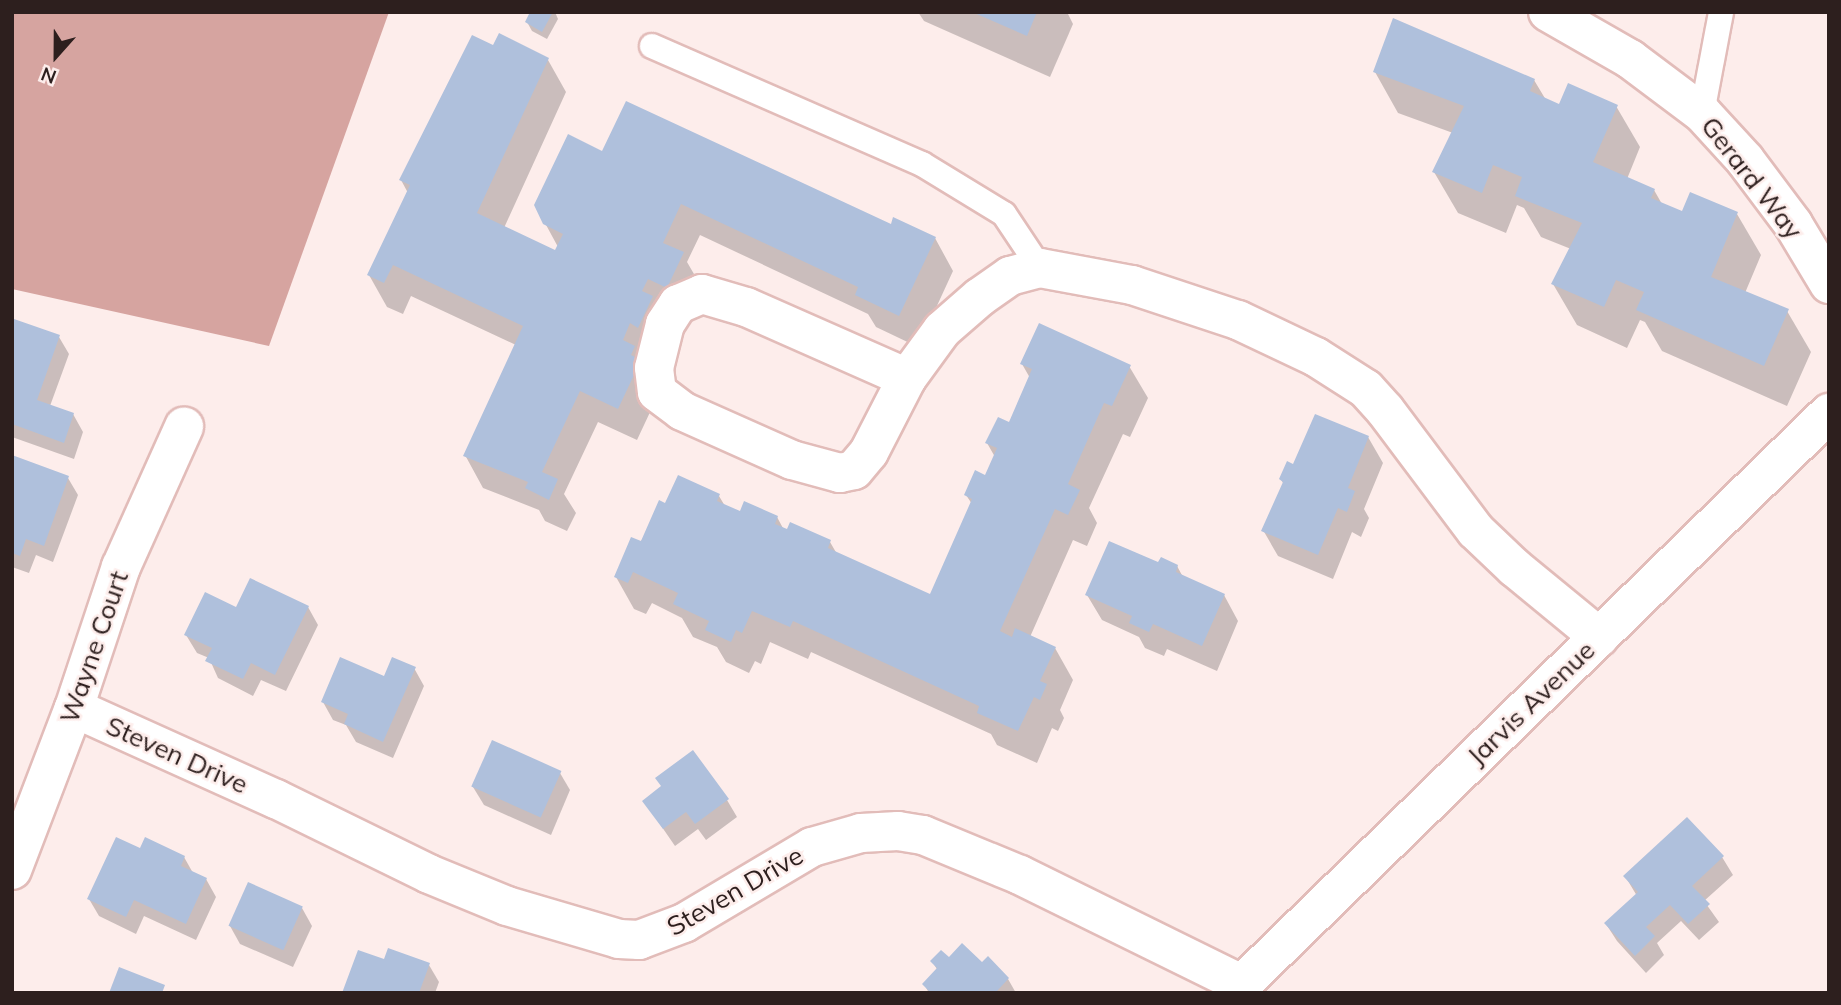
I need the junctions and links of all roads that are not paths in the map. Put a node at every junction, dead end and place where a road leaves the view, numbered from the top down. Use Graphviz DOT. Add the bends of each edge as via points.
graph roads {
  1 [pos="1721,12"];
  2 [pos="1554,14"];
  3 [pos="652,46"];
  4 [pos="1702,113"];
  5 [pos="1040,268"];
  6 [pos="1829,284"];
  7 [pos="907,377"];
  8 [pos="1829,413"];
  9 [pos="184,427"];
  10 [pos="1599,637"];
  11 [pos="74,708"];
  12 [pos="12,870"];
  13 [pos="1238,988"];
  1 -- 4 [label="lane"];
  2 -- 4 [label="street, Gerard Way" via="1630,59"];
  3 -- 5 [label="lane" via="922,164 1004,214"];
  4 -- 6 [label="street, Gerard Way" via="1793,224"];
  5 -- 7 [label="street" via="1010,276 979,297 942,330"];
  5 -- 10 [label="street" via="1096,276 1186,301 1238,320 1342,372 1385,410 1476,531"];
  7 -- 7 [label="street" via="869,452 854,470 840,473 792,460 682,411 657,393 654,368 665,324 678,304 702,293 746,307"];
  8 -- 10 [label="street, Jarvis Avenue"];
  9 -- 11 [label="street, Wayne Court" via="121,567"];
  10 -- 13 [label="street, Jarvis Avenue"];
  11 -- 12 [label="street, Wayne Court"];
  11 -- 13 [label="street, Steven Drive" via="429,874 507,906 619,939 646,939 684,923 812,847 843,836 898,831 923,835 1020,875"];
}
